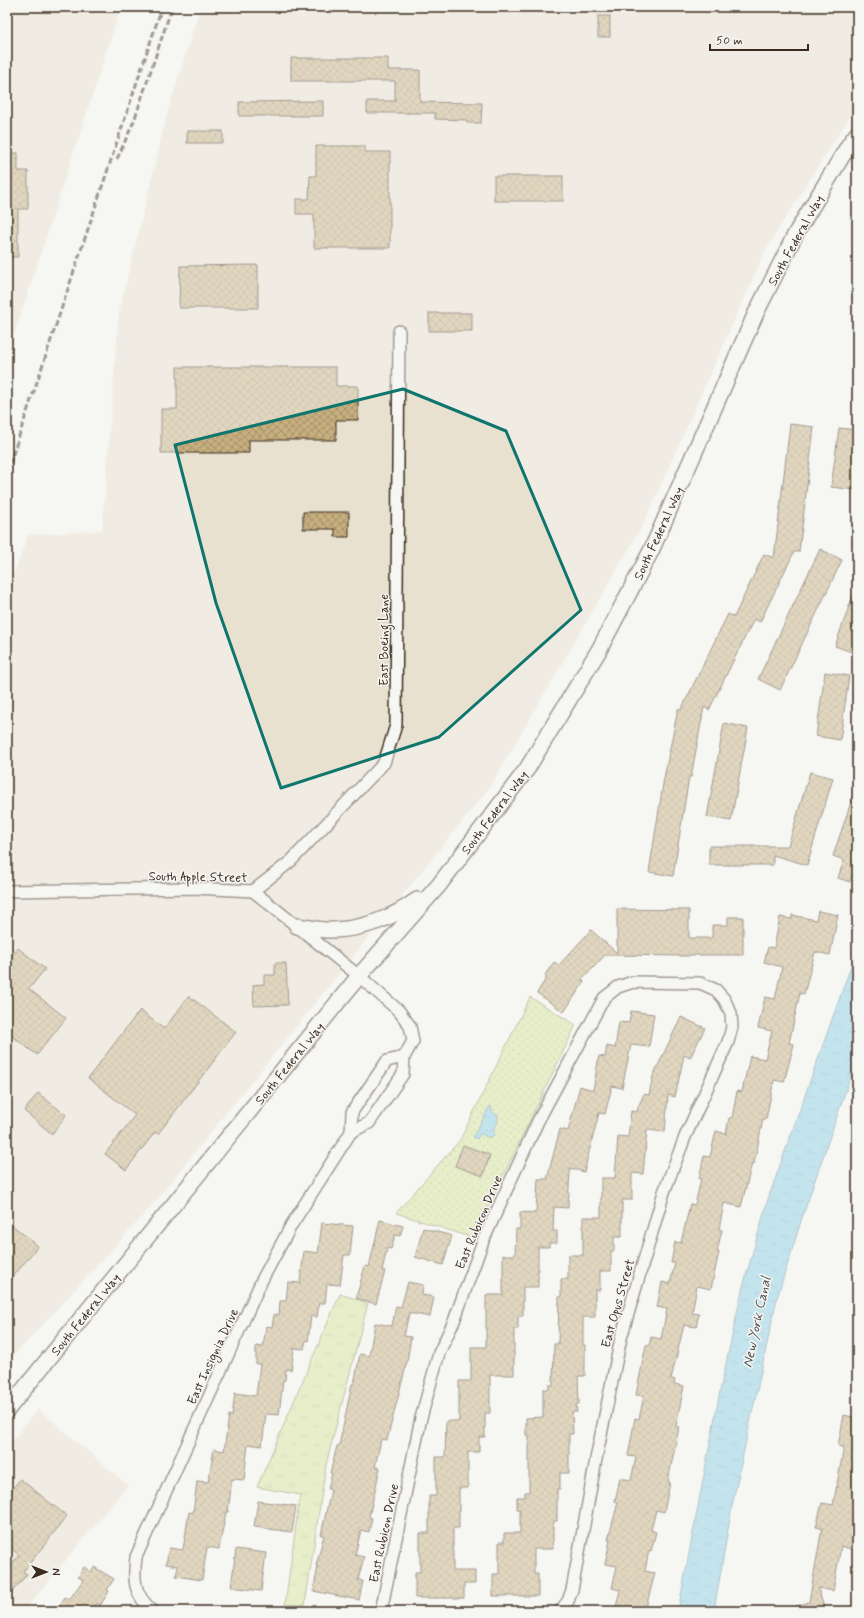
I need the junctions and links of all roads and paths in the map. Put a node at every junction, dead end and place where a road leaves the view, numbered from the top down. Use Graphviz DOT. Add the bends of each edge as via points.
graph roads {
  1 [pos="857,134"];
  2 [pos="399,332"];
  3 [pos="439,884"];
  4 [pos="7,891"];
  5 [pos="253,891"];
  6 [pos="297,926"];
  7 [pos="359,976"];
  8 [pos="731,1013"];
  9 [pos="404,1057"];
  10 [pos="351,1132"];
  11 [pos="7,1410"];
  12 [pos="153,1611"];
  13 [pos="381,1611"];
  14 [pos="561,1611"];
  1 -- 3 [label="main road, South Federal Way" via="796,233 756,313 652,551 599,650 527,769"];
  2 -- 5 [label="street, East Boeing Lane" via="396,725 384,763 291,861"];
  3 -- 6 [label="main road" via="402,911 371,924 333,930"];
  3 -- 7 [label="main road, South Federal Way"];
  4 -- 5 [label="street, South Apple Street" via="194,888"];
  5 -- 6 [label="street, South Apple Street"];
  6 -- 7 [label="street, South Apple Street"];
  7 -- 9 [label="street, East Insignia Drive" via="399,1012 410,1026 413,1041"];
  7 -- 11 [label="main road, South Federal Way"];
  8 -- 13 [label="street, East Rubicon Drive" via="716,990 700,983 633,982 618,987 604,998 534,1128 482,1241 454,1321 439,1353 421,1418"];
  8 -- 14 [label="street, East Opus Street" via="732,1028 728,1042 664,1192 620,1338 572,1590"];
  9 -- 10 [label="street, East Insignia Drive" via="403,1074 373,1117 368,1123"];
  9 -- 10 [label="street, East Insignia Drive" via="387,1061 352,1112"];
  10 -- 12 [label="street, East Insignia Drive" via="292,1224 262,1280 136,1557 134,1574 137,1589 143,1602"];
}
